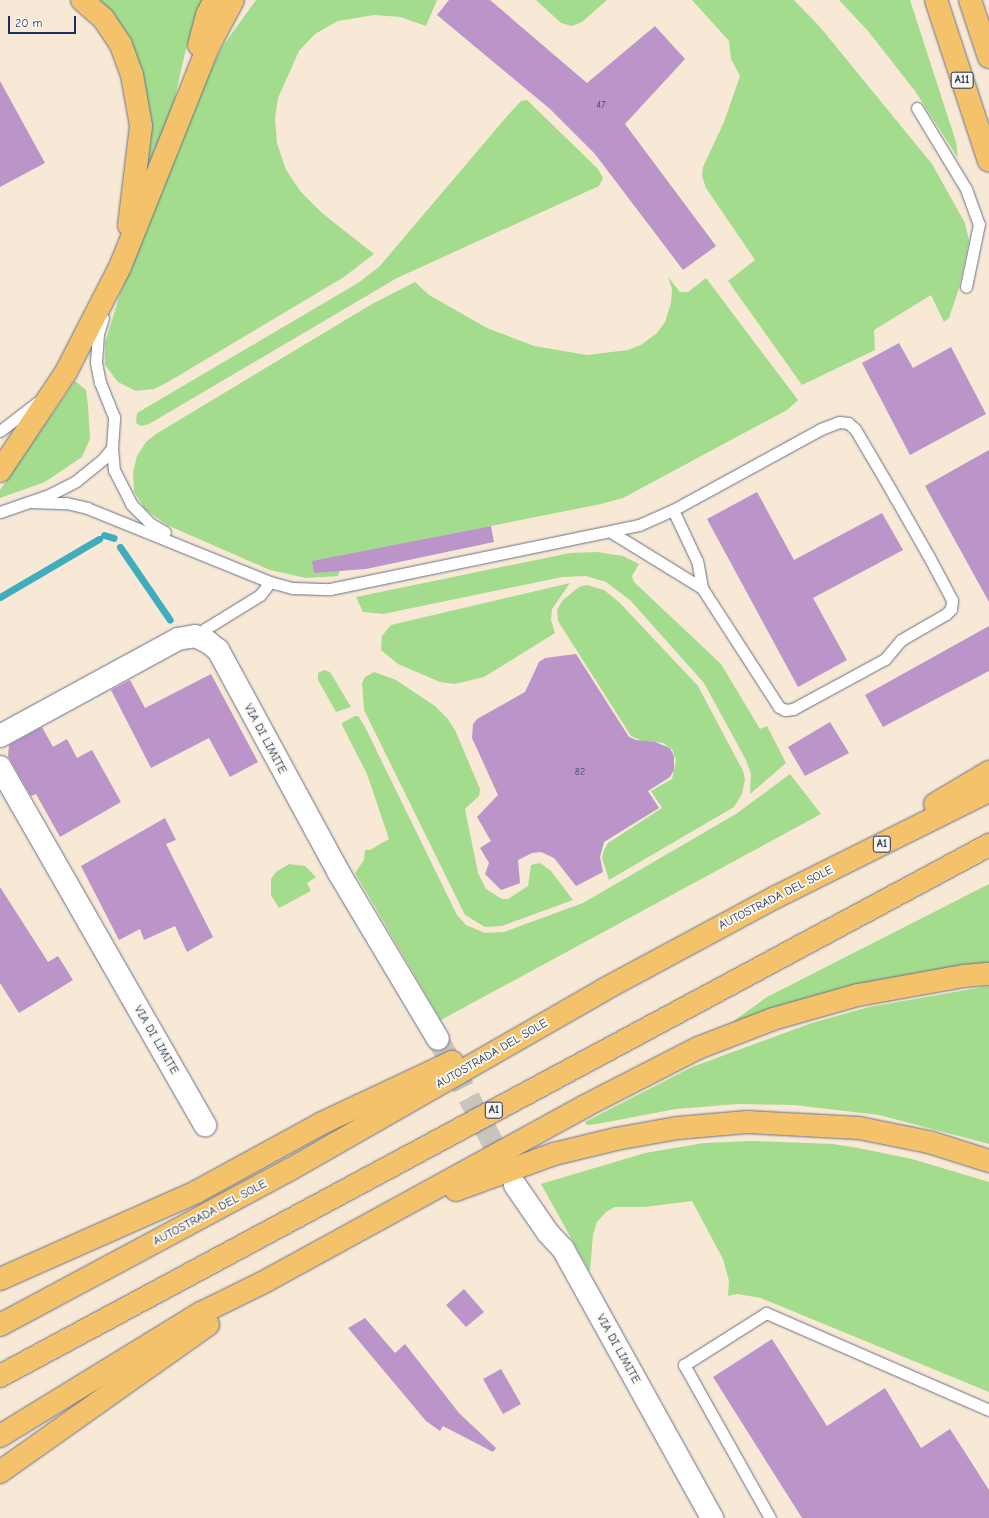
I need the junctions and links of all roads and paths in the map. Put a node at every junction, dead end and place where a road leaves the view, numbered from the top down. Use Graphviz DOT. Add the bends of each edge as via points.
graph roads {
  1 [pos="82,0"];
  2 [pos="936,0"];
  3 [pos="970,0"];
  4 [pos="228,2"];
  5 [pos="989,57"];
  6 [pos="917,108"];
  7 [pos="989,161"];
  8 [pos="123,260"];
  9 [pos="966,287"];
  10 [pos="56,388"];
  11 [pos="0,431"];
  12 [pos="112,448"];
  13 [pos="0,471"];
  14 [pos="29,502"];
  15 [pos="673,510"];
  16 [pos="0,512"];
  17 [pos="611,532"];
  18 [pos="192,548"];
  19 [pos="270,582"];
  20 [pos="702,588"];
  21 [pos="201,639"];
  22 [pos="0,736"];
  23 [pos="0,767"];
  24 [pos="989,772"];
  25 [pos="989,792"];
  26 [pos="989,845"];
  27 [pos="776,897"];
  28 [pos="989,974"];
  29 [pos="603,990"];
  30 [pos="438,1039"];
  31 [pos="205,1125"];
  32 [pos="989,1161"];
  33 [pos="515,1185"];
  34 [pos="390,1215"];
  35 [pos="0,1279"];
  36 [pos="262,1283"];
  37 [pos="0,1325"];
  38 [pos="31,1359"];
  39 [pos="0,1376"];
  40 [pos="0,1381"];
  41 [pos="989,1410"];
  42 [pos="0,1436"];
  43 [pos="0,1472"];
  44 [pos="712,1518"];
  45 [pos="770,1518"];
  1 -- 8 [label="highway" via="104,18 121,45 132,74 141,126"];
  2 -- 7 [label="highway, A11"];
  3 -- 5 [label="highway"];
  4 -- 8 [label="highway" via="206,49"];
  6 -- 9 [label="lane" via="960,177 978,224"];
  8 -- 10 [label="highway"];
  8 -- 12 [label="lane" via="98,334 96,362 100,383 114,417"];
  10 -- 11 [label="lane"];
  10 -- 13 [label="highway"];
  12 -- 14 [label="lane" via="103,459 76,481"];
  12 -- 18 [label="lane" via="114,470 131,504 151,524"];
  14 -- 16 [label="lane"];
  14 -- 18 [label="lane" via="66,503 87,508"];
  15 -- 17 [label="lane" via="639,525"];
  15 -- 20 [label="lane" via="697,561"];
  15 -- 20 [label="lane" via="822,430 839,422 848,423 888,485 952,600 946,614 901,640 885,659 793,709 785,710 779,707"];
  17 -- 19 [label="lane" via="330,589 293,588"];
  17 -- 20 [label="lane"];
  18 -- 19 [label="lane"];
  19 -- 21 [label="lane" via="260,595 205,629"];
  21 -- 22 [label="street" via="195,636 178,639"];
  21 -- 30 [label="street, VIA DI LIMITE" via="218,650 339,873"];
  23 -- 31 [label="street, VIA DI LIMITE"];
  24 -- 27 [label="highway"];
  25 -- 27 [label="highway, AUTOSTRADA DEL SOLE / A1"];
  26 -- 38 [label="highway, A1"];
  27 -- 29 [label="highway, AUTOSTRADA DEL SOLE / A1"];
  28 -- 34 [label="highway" via="858,995 773,1019 698,1048 584,1106"];
  29 -- 35 [label="highway" via="320,1124 196,1192"];
  29 -- 37 [label="highway, AUTOSTRADA DEL SOLE / A1" via="291,1169"];
  32 -- 34 [label="highway" via="929,1142 859,1128 747,1122 678,1128 554,1154"];
  33 -- 44 [label="street, VIA DI LIMITE" via="548,1233 563,1249"];
  34 -- 36 [label="highway"];
  36 -- 42 [label="highway" via="201,1313"];
  36 -- 43 [label="highway" via="202,1329"];
  38 -- 39 [label="highway, A1"];
  38 -- 40 [label="highway"];
  41 -- 45 [label="lane" via="766,1313 684,1365"];
}
